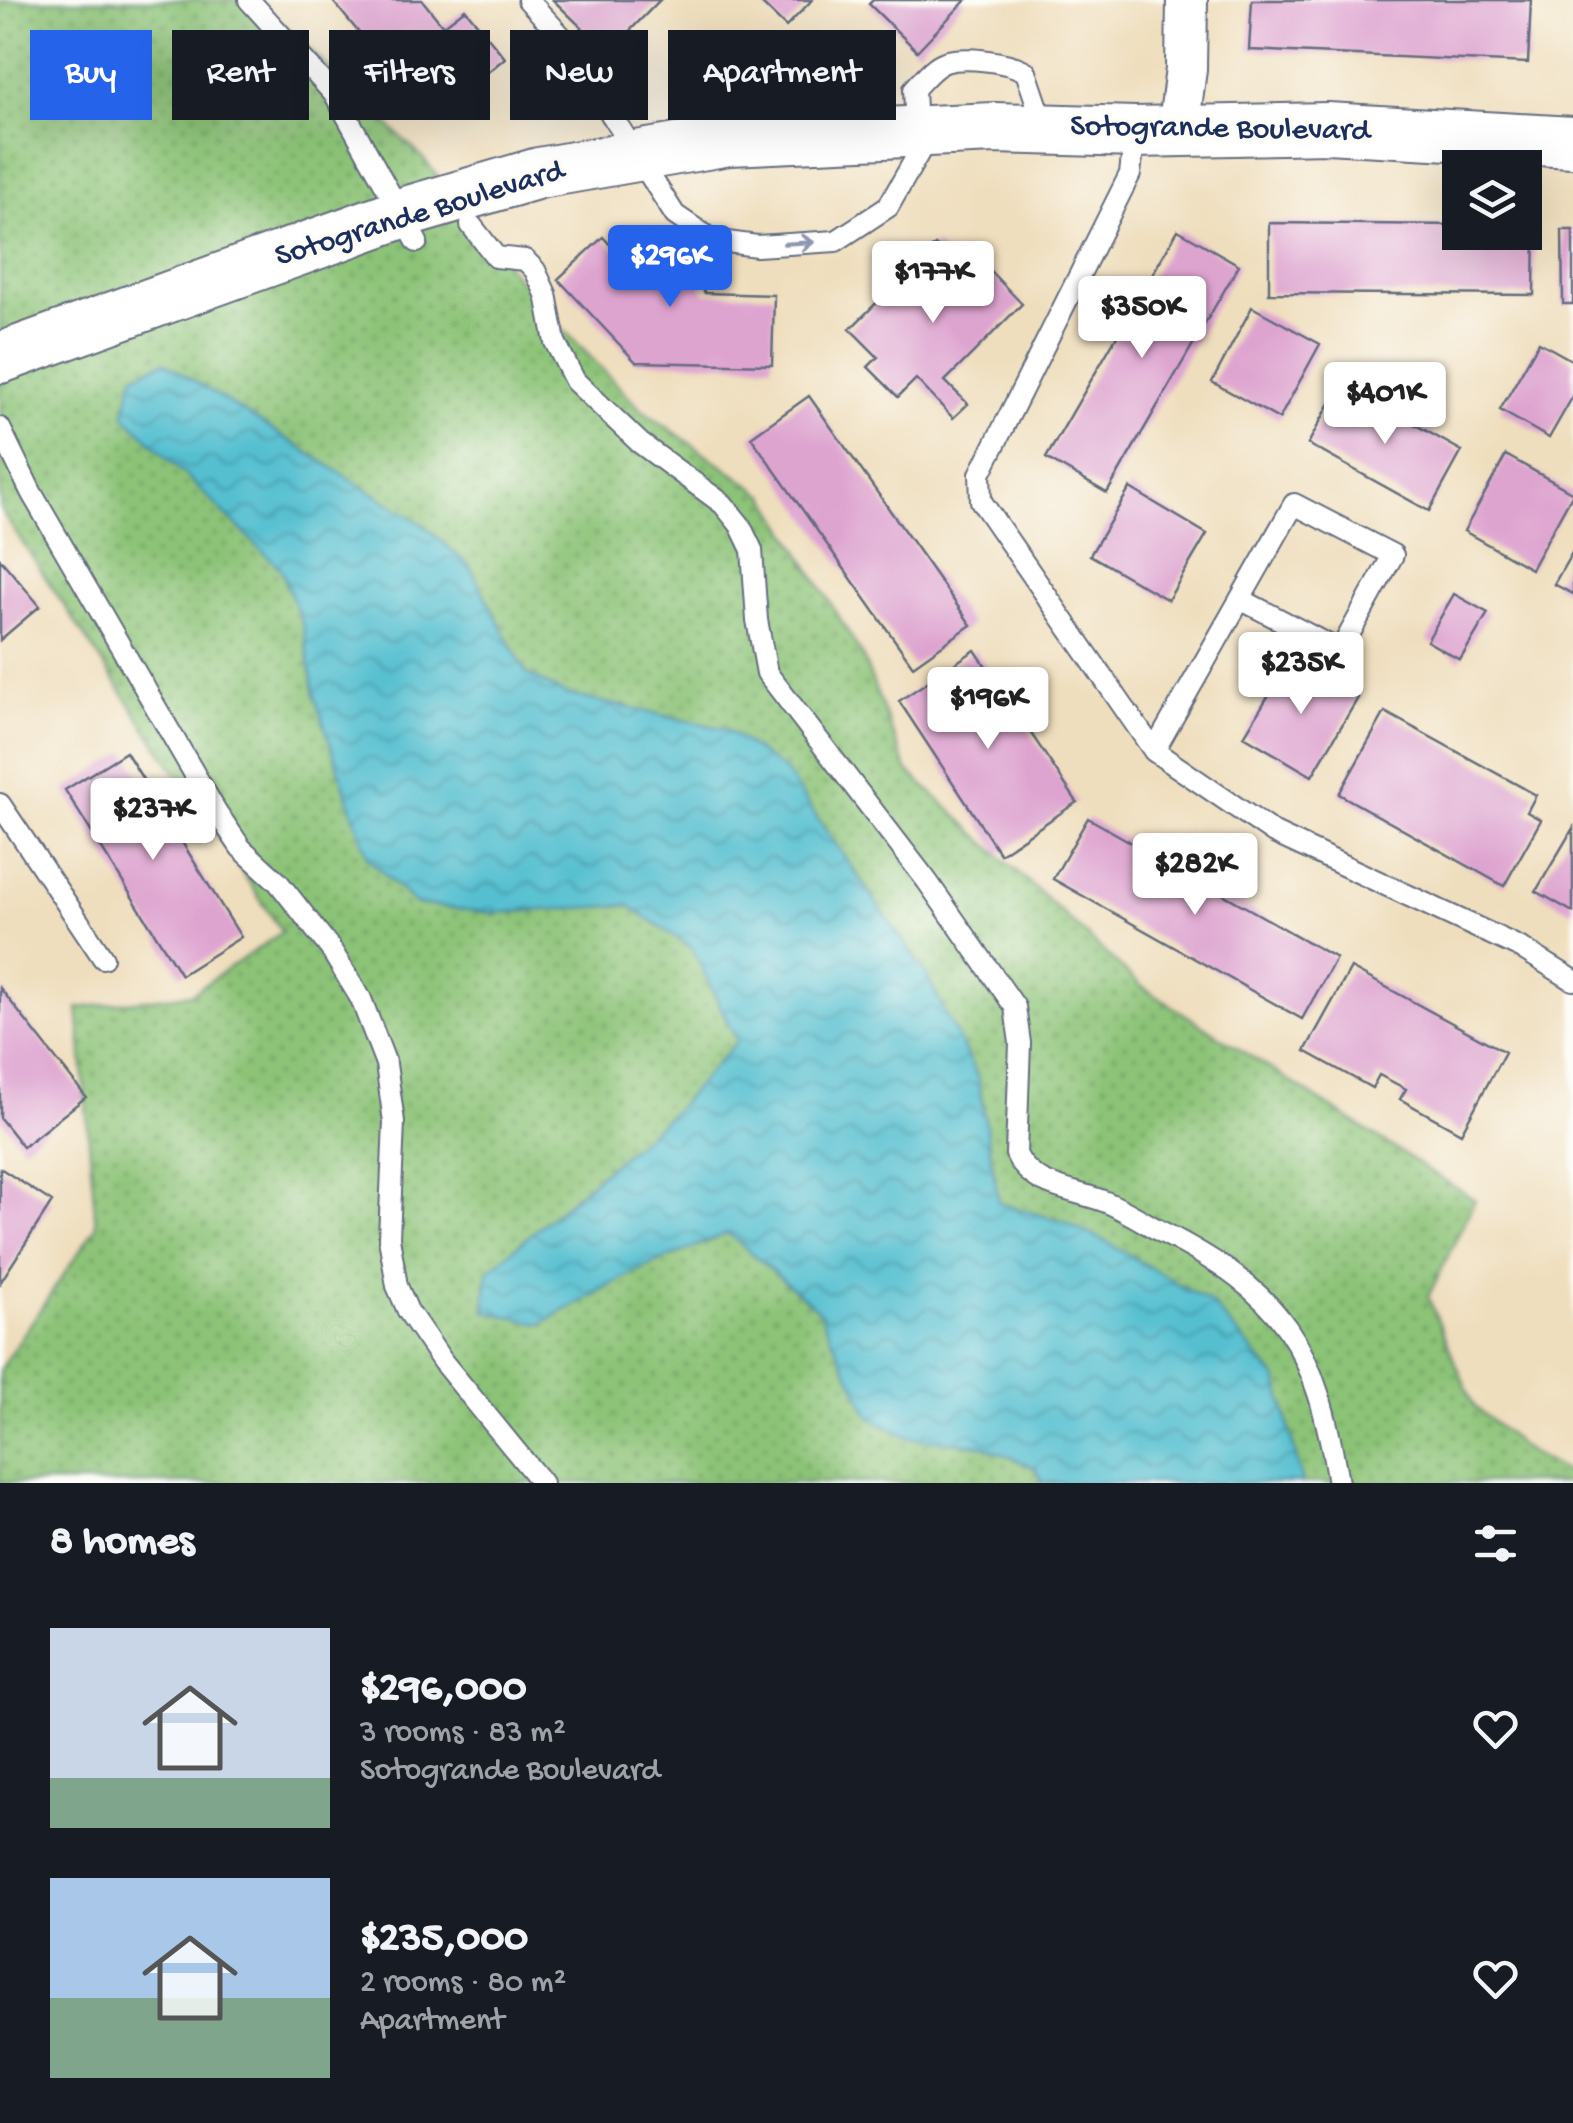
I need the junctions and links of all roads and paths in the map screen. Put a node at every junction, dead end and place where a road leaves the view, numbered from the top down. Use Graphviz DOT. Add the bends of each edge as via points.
graph roads {
  1 [pos="250,0"];
  2 [pos="528,0"];
  3 [pos="1187,0"];
  4 [pos="1046,128"];
  5 [pos="923,131"];
  6 [pos="1156,132"];
  7 [pos="1573,142"];
  8 [pos="640,154"];
  9 [pos="471,225"];
  10 [pos="408,228"];
  11 [pos="0,358"];
  12 [pos="0,428"];
  13 [pos="1240,599"];
  14 [pos="1154,752"];
  15 [pos="0,804"];
  16 [pos="103,958"];
  17 [pos="1573,980"];
  18 [pos="542,1483"];
  19 [pos="1338,1483"];
  1 -- 10 [label="lane" via="335,94"];
  2 -- 8 [label="lane" via="562,37"];
  3 -- 6 [label="street" via="1186,68"];
  4 -- 5 [label="street, Sotogrande Boulevard"];
  4 -- 5 [label="lane" via="1026,72 954,61 936,66 914,89"];
  4 -- 6 [label="street, Sotogrande Boulevard"];
  5 -- 8 [label="street, Sotogrande Boulevard" via="729,140"];
  8 -- 5 [label="lane, one-way" via="675,215 712,240 757,246 836,242 888,207"];
  6 -- 7 [label="street, Sotogrande Boulevard" via="1327,128"];
  6 -- 14 [label="lane" via="980,474 981,501"];
  8 -- 10 [label="street, Sotogrande Boulevard" via="539,173"];
  9 -- 19 [label="lane" via="496,257 525,260 535,270 555,342 575,380 640,444 740,524 752,550 768,672 1016,1007 1021,1166 1036,1180 1108,1203 1202,1251 1269,1301 1294,1332"];
  10 -- 11 [label="street, Sotogrande Boulevard" via="223,278"];
  12 -- 18 [label="lane" via="216,811 330,948 362,999 386,1064 394,1122 389,1238 398,1286 443,1362"];
  13 -- 13 [label="lane" via="1294,504 1393,554 1340,651"];
  13 -- 14 [label="lane"];
  14 -- 17 [label="lane" via="1274,833 1522,949"];
  15 -- 16 [label="lane"];
}
